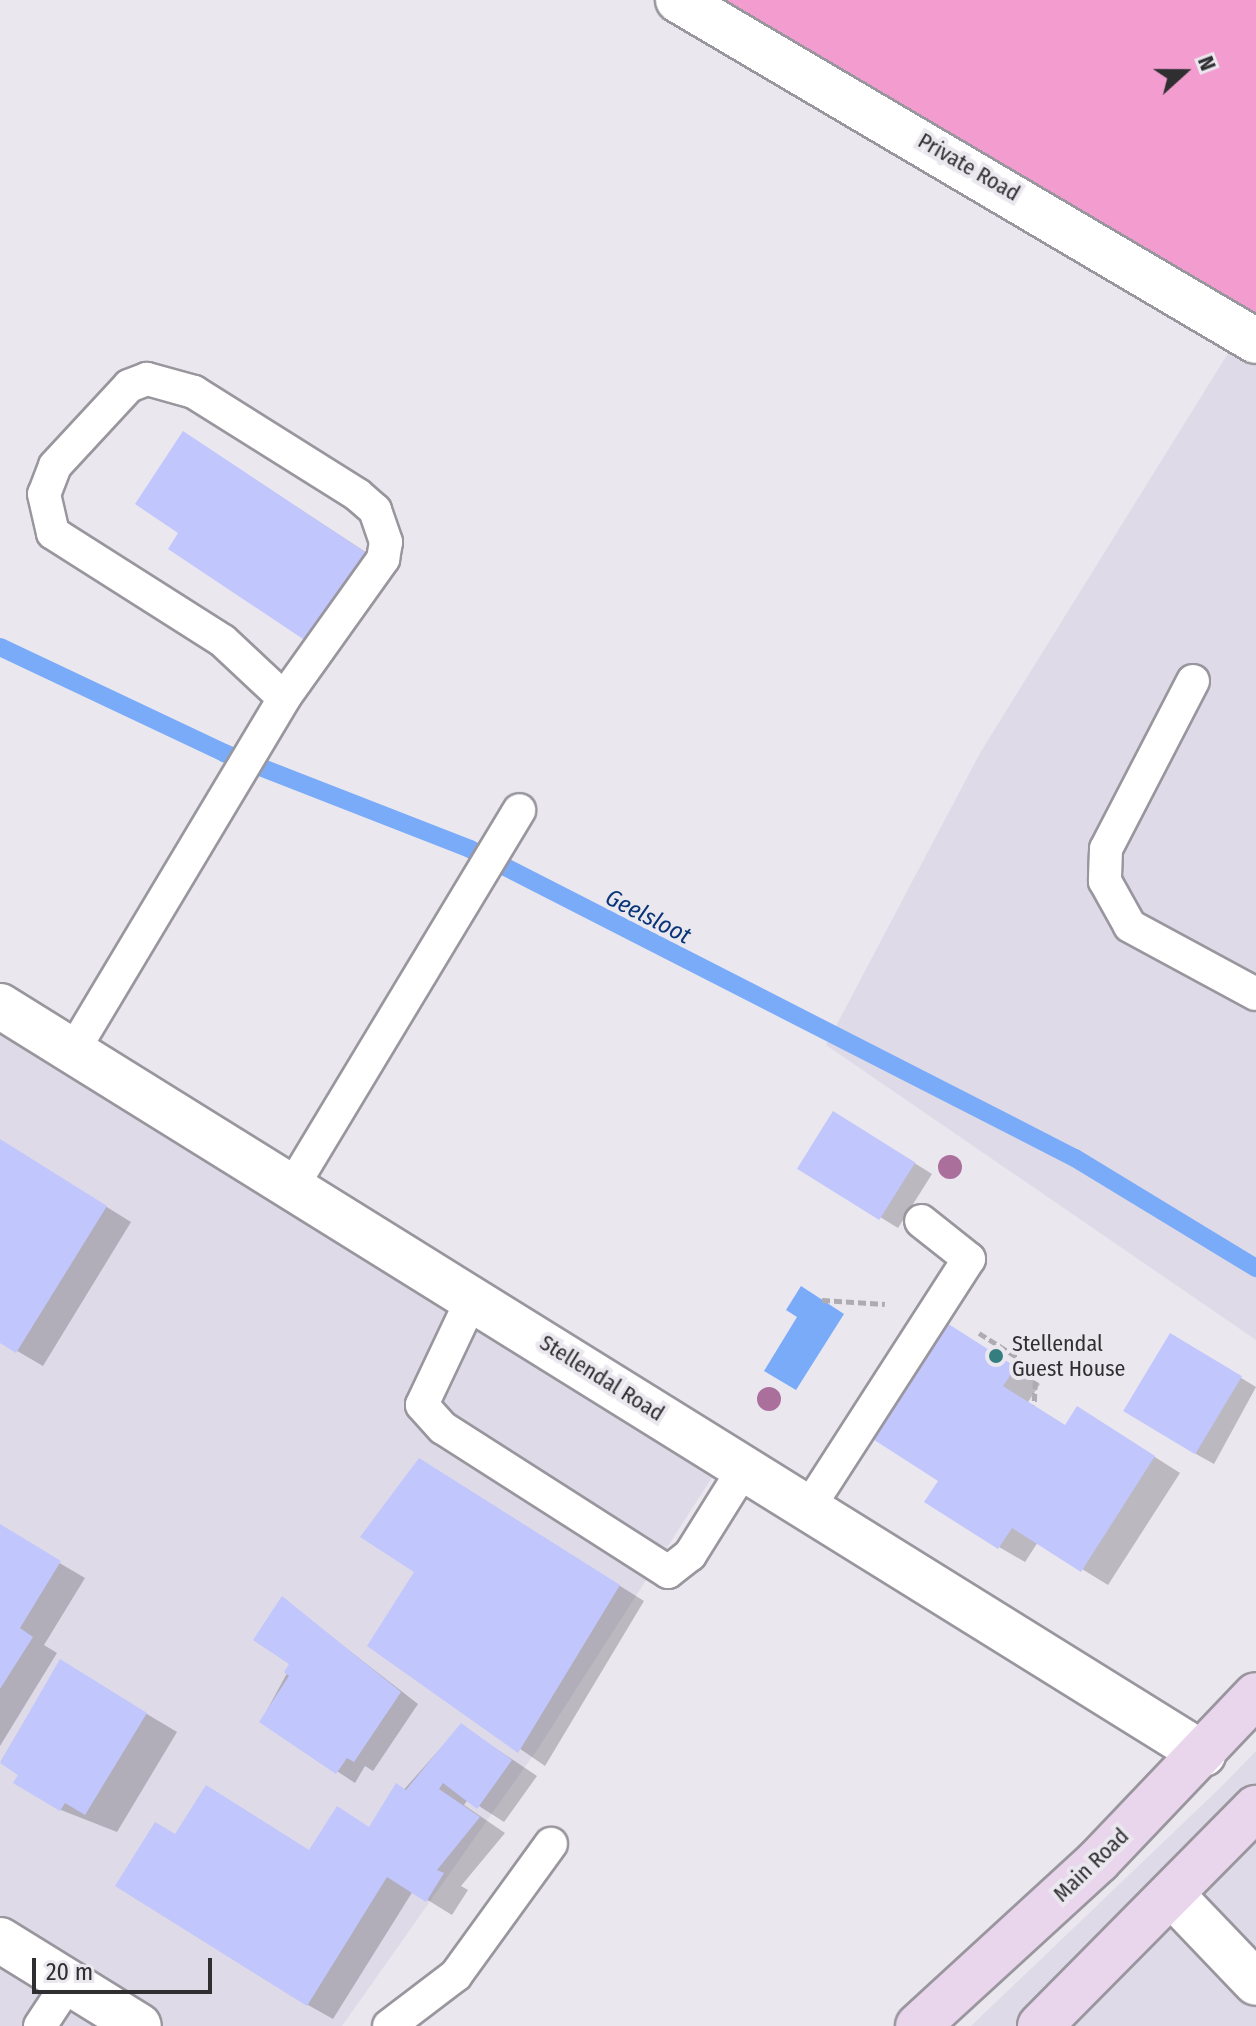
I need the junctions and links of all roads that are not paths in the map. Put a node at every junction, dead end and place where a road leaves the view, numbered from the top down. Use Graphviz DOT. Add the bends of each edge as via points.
graph roads {
  1 [pos="678,0"];
  2 [pos="1256,341"];
  3 [pos="1193,681"];
  4 [pos="284,698"];
  5 [pos="519,810"];
  6 [pos="1256,994"];
  7 [pos="0,1006"];
  8 [pos="73,1051"];
  9 [pos="292,1187"];
  10 [pos="921,1221"];
  11 [pos="472,1299"];
  12 [pos="745,1467"];
  13 [pos="809,1507"];
  14 [pos="1256,1695"];
  15 [pos="1203,1754"];
  16 [pos="1256,1808"];
  17 [pos="551,1844"];
  18 [pos="1173,1896"];
  19 [pos="0,1940"];
  20 [pos="69,1982"];
  21 [pos="1256,1983"];
  22 [pos="40,2026"];
  23 [pos="139,2026"];
  24 [pos="389,2026"];
  25 [pos="918,2026"];
  26 [pos="1040,2026"];
  1 -- 2 [label="street, Private Road"];
  3 -- 6 [label="lane" via="1106,849 1105,881 1130,926"];
  4 -- 4 [label="lane" via="223,641 53,533 44,494 55,466 129,386 147,379 194,392 358,495 384,527 383,559"];
  4 -- 8 [label="lane"];
  5 -- 9 [label="lane"];
  7 -- 8 [label="street, Stellendal Road"];
  8 -- 9 [label="street, Stellendal Road"];
  9 -- 11 [label="street, Stellendal Road"];
  10 -- 13 [label="lane" via="969,1259"];
  11 -- 12 [label="street, Stellendal Road"];
  11 -- 12 [label="lane" via="422,1405 443,1428 668,1572 690,1555"];
  12 -- 13 [label="street, Stellendal Road"];
  13 -- 15 [label="street, Stellendal Road"];
  14 -- 15 [label="main road, Main Road"];
  15 -- 25 [label="main road, Main Road"];
  16 -- 18 [label="main road"];
  17 -- 24 [label="lane" via="456,1975"];
  18 -- 21 [label="street"];
  18 -- 26 [label="main road"];
  19 -- 20 [label="street"];
  20 -- 22 [label="lane"];
  20 -- 23 [label="street"];
}
